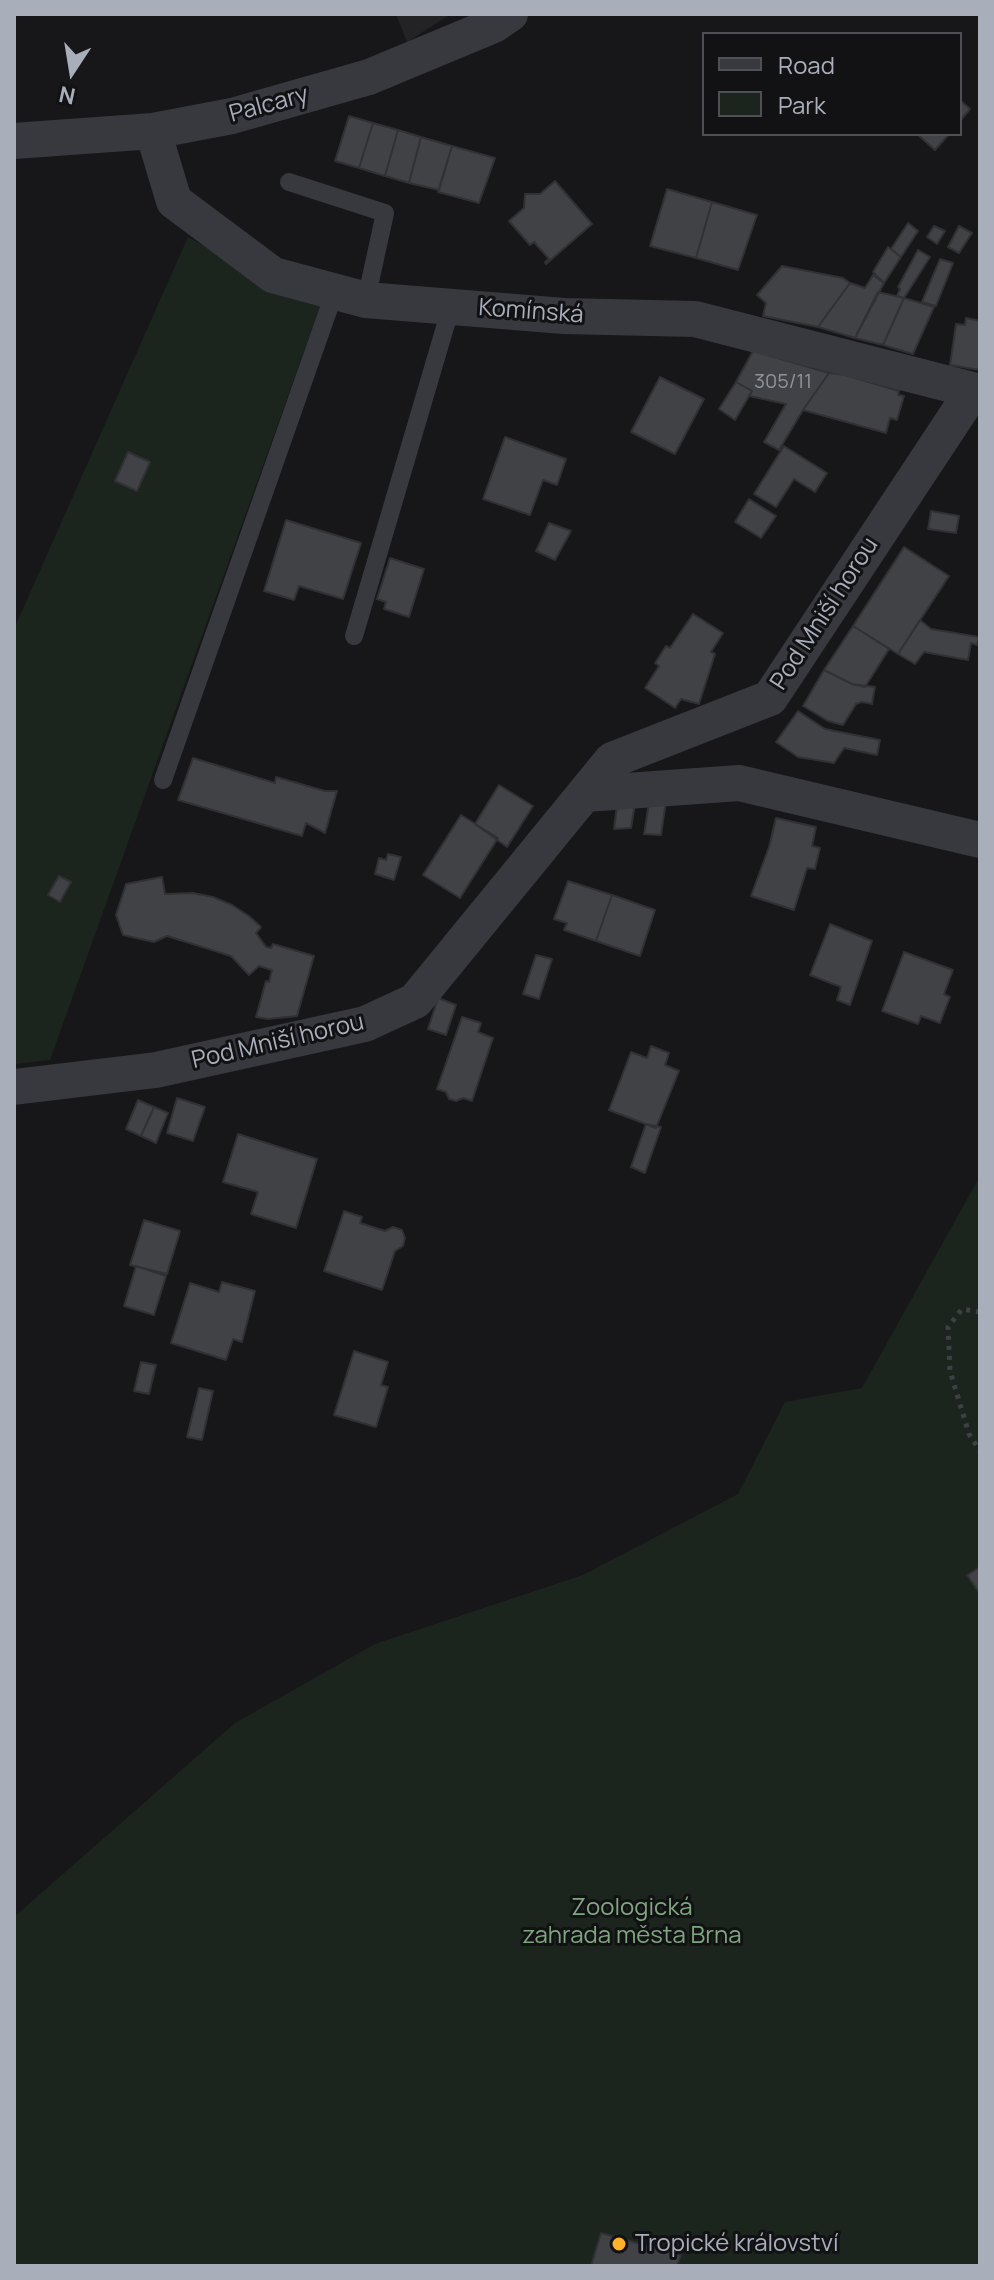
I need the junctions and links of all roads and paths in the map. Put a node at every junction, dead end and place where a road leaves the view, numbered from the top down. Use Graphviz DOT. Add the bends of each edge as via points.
graph roads {
  1 [pos="510,14"];
  2 [pos="153,131"];
  3 [pos="14,141"];
  4 [pos="289,182"];
  5 [pos="351,295"];
  6 [pos="451,307"];
  7 [pos="976,392"];
  8 [pos="354,636"];
  9 [pos="163,780"];
  10 [pos="585,794"];
  11 [pos="980,840"];
  12 [pos="14,1087"];
  13 [pos="980,1312"];
  14 [pos="980,1451"];
  1 -- 2 [label="street, Palcary" via="369,77 232,116"];
  2 -- 3 [label="street, Palcary"];
  2 -- 5 [label="street, Komínská" via="174,201 273,275"];
  4 -- 5 [label="lane" via="385,213"];
  5 -- 6 [label="street, Komínská"];
  5 -- 9 [label="lane"];
  6 -- 7 [label="street, Komínská" via="695,319"];
  6 -- 8 [label="lane"];
  7 -- 10 [label="street, Pod Mniší horou" via="770,698 612,760"];
  10 -- 11 [label="street" via="739,783"];
  10 -- 12 [label="street, Pod Mniší horou" via="415,1001 365,1024 156,1070"];
  13 -- 14 [label="path" via="962,1309 948,1327 950,1371 969,1434"];
}
